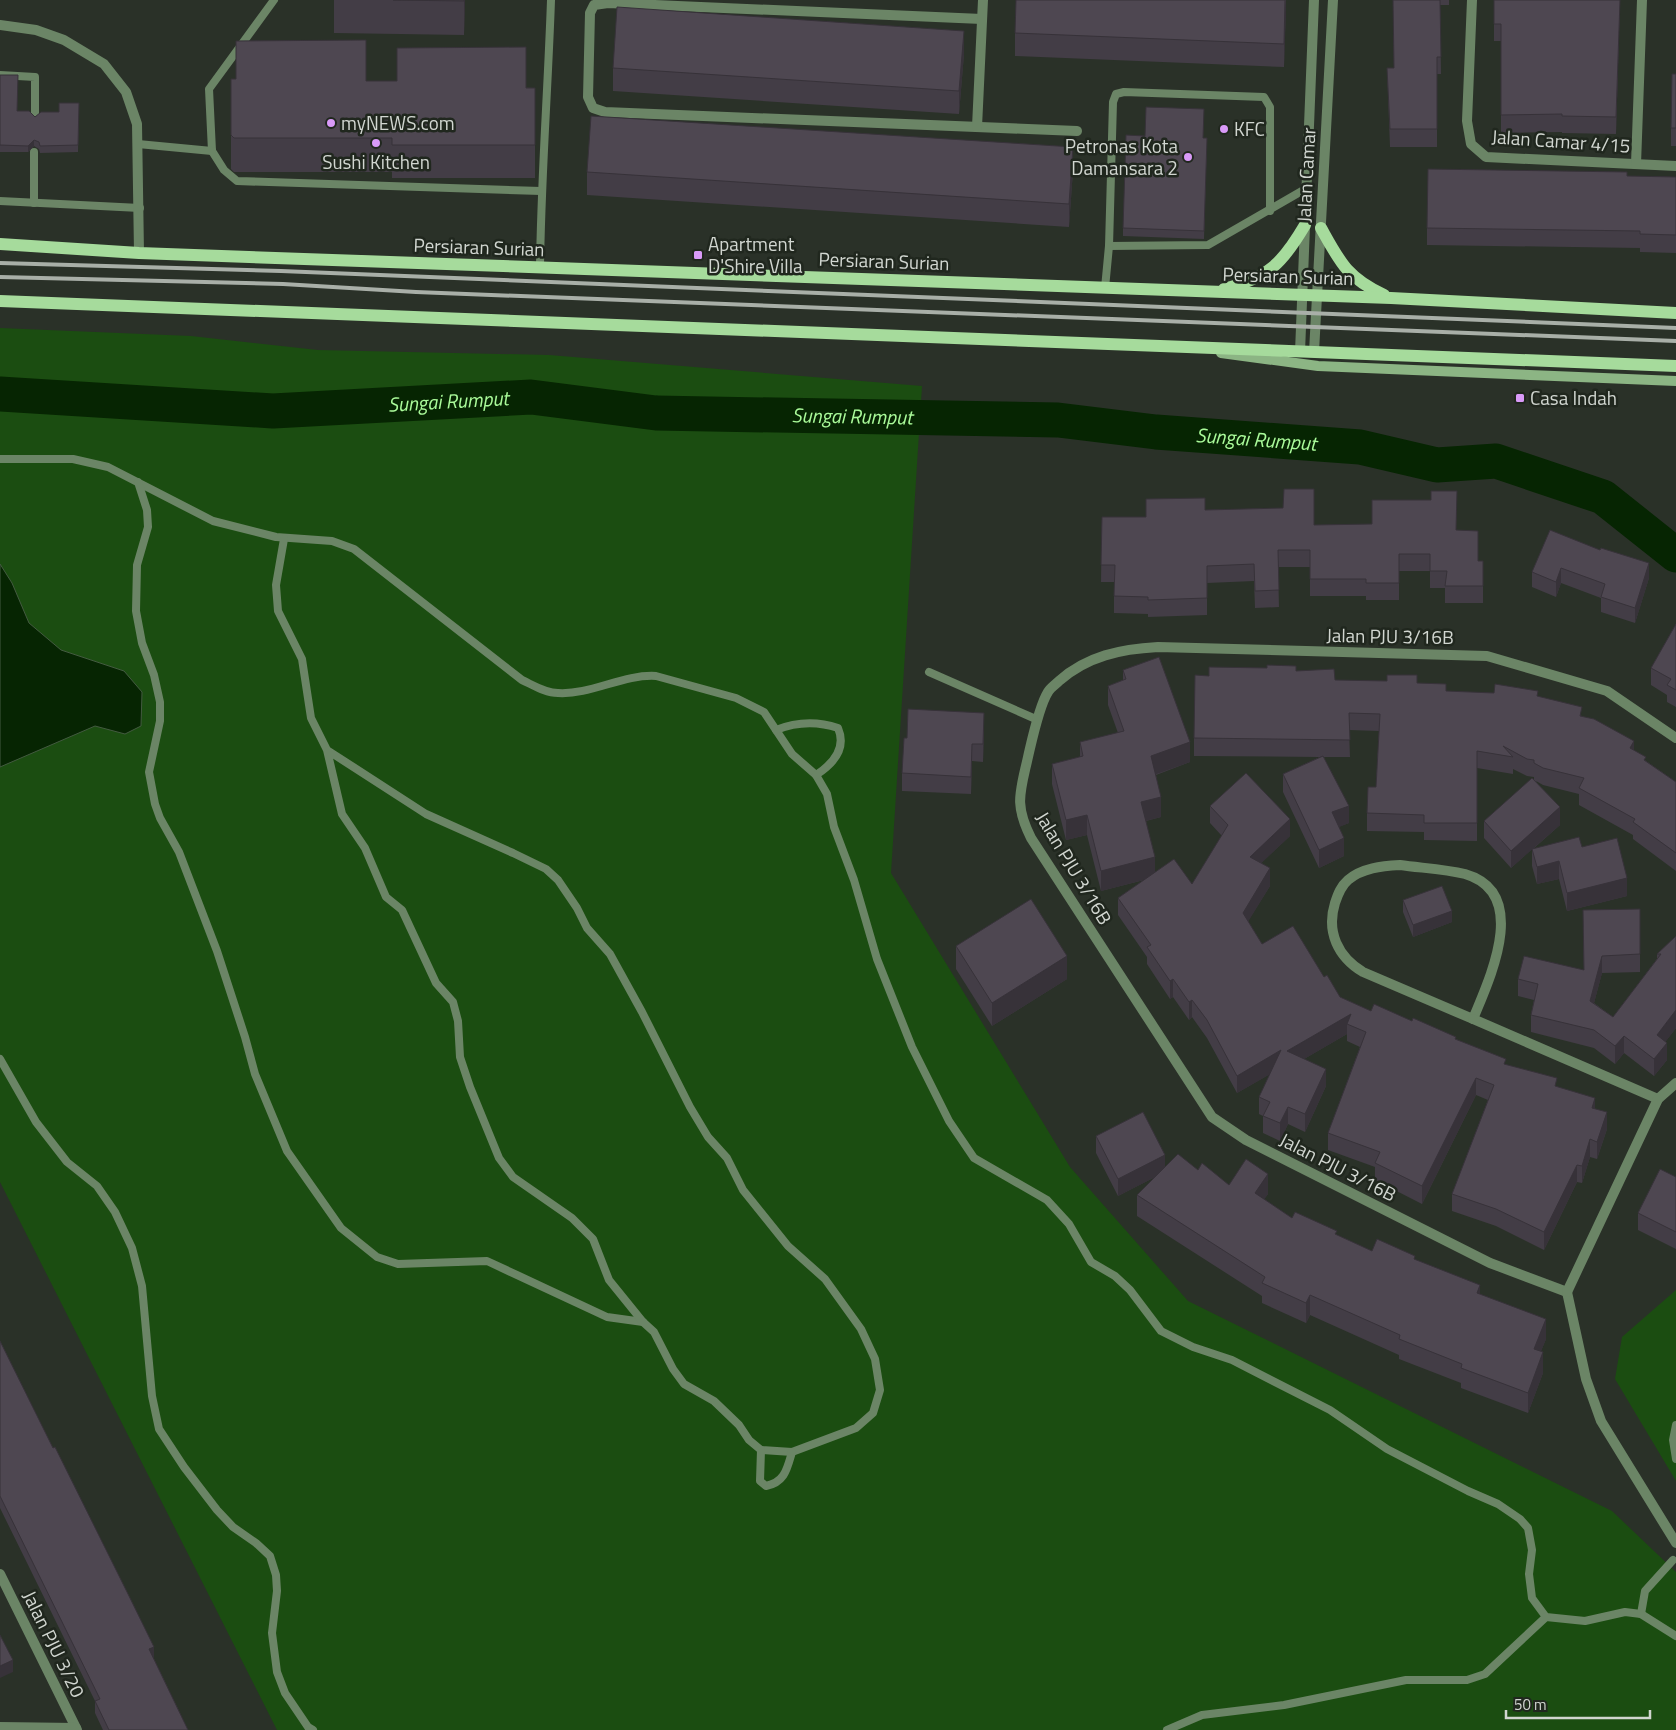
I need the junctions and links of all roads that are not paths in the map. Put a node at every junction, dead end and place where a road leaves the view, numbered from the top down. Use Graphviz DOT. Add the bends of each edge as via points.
graph roads {
  1 [pos="274,0"];
  2 [pos="551,0"];
  3 [pos="983,0"];
  4 [pos="1314,0"];
  5 [pos="1333,0"];
  6 [pos="1472,0"];
  7 [pos="1642,0"];
  8 [pos="982,19"];
  9 [pos="0,26"];
  10 [pos="0,75"];
  11 [pos="34,118"];
  12 [pos="977,127"];
  13 [pos="1077,131"];
  14 [pos="138,144"];
  15 [pos="212,151"];
  16 [pos="34,152"];
  17 [pos="1636,164"];
  18 [pos="1676,166"];
  19 [pos="1307,188"];
  20 [pos="541,192"];
  21 [pos="0,201"];
  22 [pos="34,203"];
  23 [pos="140,208"];
  24 [pos="1270,211"];
  25 [pos="1305,225"];
  26 [pos="1320,228"];
  27 [pos="0,244"];
  28 [pos="1109,246"];
  29 [pos="139,253"];
  30 [pos="540,268"];
  31 [pos="1105,288"];
  32 [pos="1212,292"];
  33 [pos="1302,295"];
  34 [pos="1317,296"];
  35 [pos="1391,298"];
  36 [pos="0,301"];
  37 [pos="1676,313"];
  38 [pos="1161,346"];
  39 [pos="1300,352"];
  40 [pos="1314,352"];
  41 [pos="1676,366"];
  42 [pos="1676,381"];
  43 [pos="0,459"];
  44 [pos="138,482"];
  45 [pos="284,539"];
  46 [pos="929,672"];
  47 [pos="1038,720"];
  48 [pos="776,730"];
  49 [pos="1676,738"];
  50 [pos="327,750"];
  51 [pos="816,775"];
  52 [pos="1472,1019"];
  53 [pos="0,1059"];
  54 [pos="1676,1083"];
  55 [pos="1658,1099"];
  56 [pos="1566,1292"];
  57 [pos="643,1322"];
  58 [pos="1676,1425"];
  59 [pos="761,1450"];
  60 [pos="792,1452"];
  61 [pos="1676,1459"];
  62 [pos="1676,1543"];
  63 [pos="1673,1560"];
  64 [pos="0,1574"];
  65 [pos="1641,1614"];
  66 [pos="1546,1617"];
  67 [pos="1676,1636"];
  68 [pos="0,1727"];
  69 [pos="76,1729"];
  70 [pos="313,1730"];
  71 [pos="1167,1730"];
  1 -- 15 [label="lane" via="210,89"];
  2 -- 20 [label="lane"];
  3 -- 8 [label="street"];
  4 -- 19 [label="street, Jalan Camar"];
  5 -- 26 [label="street, Jalan Camar"];
  6 -- 17 [label="street, Jalan Camar 4/15" via="1467,121 1471,144 1486,157"];
  7 -- 17 [label="street"];
  8 -- 12 [label="street"];
  8 -- 12 [label="street" via="608,3 594,5 590,13 588,97 593,108 605,112"];
  9 -- 14 [label="street" via="36,30 64,40 104,64 126,92 137,124"];
  10 -- 11 [label="lane" via="35,77"];
  12 -- 13 [label="street"];
  14 -- 15 [label="lane"];
  14 -- 23 [label="street"];
  15 -- 20 [label="lane" via="224,170 237,181"];
  16 -- 22 [label="lane"];
  17 -- 18 [label="street, Jalan Camar 4/15"];
  19 -- 24 [label="lane"];
  19 -- 25 [label="street, Jalan Camar"];
  20 -- 30 [label="lane"];
  21 -- 22 [label="lane"];
  22 -- 23 [label="lane"];
  23 -- 29 [label="street"];
  24 -- 28 [label="lane" via="1208,245"];
  24 -- 28 [label="lane" via="1270,107 1264,97 1124,92 1116,94 1113,102"];
  25 -- 32 [label="main road" via="1278,264 1252,281"];
  25 -- 33 [label="street, Jalan Camar"];
  26 -- 34 [label="street, Jalan Camar"];
  26 -- 35 [label="main road" via="1343,267 1369,288"];
  27 -- 29 [label="main road, Persiaran Surian"];
  28 -- 31 [label="lane"];
  29 -- 30 [label="main road, Persiaran Surian"];
  30 -- 31 [label="main road, Persiaran Surian"];
  31 -- 32 [label="main road, Persiaran Surian"];
  32 -- 33 [label="main road, Persiaran Surian"];
  33 -- 34 [label="main road, Persiaran Surian"];
  33 -- 39 [label="street, Jalan Camar"];
  34 -- 35 [label="main road, Persiaran Surian"];
  34 -- 40 [label="street, Jalan Camar"];
  35 -- 37 [label="main road, Persiaran Surian"];
  36 -- 38 [label="main road"];
  38 -- 39 [label="main road"];
  38 -- 42 [label="main road" via="1318,366"];
  39 -- 40 [label="main road"];
  40 -- 41 [label="main road"];
  43 -- 44 [label="lane" via="73,459 108,467"];
  44 -- 45 [label="lane" via="213,521"];
  44 -- 57 [label="lane" via="147,510 148,527 137,565 136,611 160,702 160,721 149,772 155,804 179,852 218,952 255,1074 287,1151 341,1228 377,1257 398,1264 487,1261 607,1317"];
  45 -- 48 [label="lane" via="332,541 354,549 522,680 543,690 558,693 644,675 656,676 736,698 764,712"];
  45 -- 50 [label="lane" via="276,585 278,611 302,659 311,718"];
  46 -- 47 [label="lane"];
  47 -- 49 [label="street, Jalan PJU 3/16B" via="1048,692 1072,670 1101,656 1129,649 1158,647 1486,656 1607,691"];
  47 -- 56 [label="street, Jalan PJU 3/16B" via="1018,801 1023,822 1212,1117 1246,1140 1490,1262"];
  48 -- 51 [label="lane" via="792,754"];
  48 -- 51 [label="lane" via="793,724 838,728 842,736 841,750"];
  50 -- 57 [label="lane" via="342,814 365,848 386,897 402,910 436,982 453,1002 458,1021 460,1057 499,1158 513,1177 572,1218 593,1239 608,1280"];
  50 -- 60 [label="lane" via="426,814 546,869 558,880 587,928 610,954 690,1107 708,1137 727,1158 743,1190 788,1246 825,1279 861,1329 875,1359 880,1390 873,1413 856,1428"];
  51 -- 66 [label="lane" via="827,794 834,827 854,880 876,959 904,1030 945,1113 974,1158 1047,1200 1069,1224 1091,1262 1115,1276 1130,1290 1161,1331 1193,1348 1232,1360 1330,1410 1387,1449 1498,1504 1520,1519 1528,1528 1532,1550 1529,1574 1532,1598"];
  52 -- 52 [label="street" via="1349,964 1333,936 1331,916 1338,892 1347,880 1379,866 1400,865 1466,874 1490,890 1501,919 1500,943 1495,965"];
  52 -- 55 [label="street"];
  53 -- 70 [label="lane" via="36,1122 67,1162 97,1186 115,1212 132,1248 142,1286 152,1396 160,1429 217,1510 270,1556 277,1591 272,1632 277,1672 285,1693"];
  54 -- 55 [label="street"];
  55 -- 56 [label="street"];
  56 -- 62 [label="street" via="1586,1379 1601,1421"];
  57 -- 59 [label="lane" via="654,1332 684,1384 714,1401"];
  58 -- 61 [label="lane" via="1673,1440"];
  59 -- 60 [label="lane"];
  59 -- 60 [label="lane" via="760,1481 766,1486 784,1476"];
  63 -- 65 [label="lane" via="1645,1591"];
  64 -- 69 [label="street, Jalan PJU 3/20"];
  65 -- 66 [label="lane" via="1624,1612 1585,1621"];
  65 -- 67 [label="lane"];
  66 -- 71 [label="lane" via="1485,1674 1467,1680 1406,1680 1284,1706 1202,1715"];
  68 -- 69 [label="street"];
}
